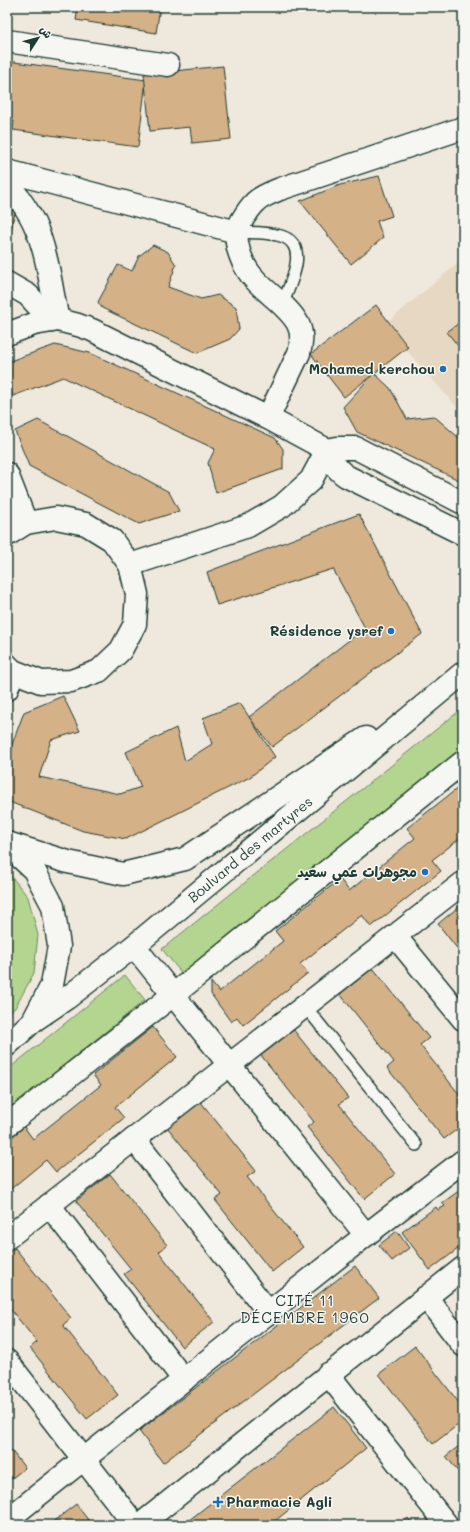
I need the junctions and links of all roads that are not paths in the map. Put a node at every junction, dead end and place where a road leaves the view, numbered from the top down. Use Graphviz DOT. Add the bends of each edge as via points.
graph roads {
  1 [pos="7,40"];
  2 [pos="168,65"];
  3 [pos="463,128"];
  4 [pos="7,171"];
  5 [pos="7,182"];
  6 [pos="237,232"];
  7 [pos="7,283"];
  8 [pos="282,305"];
  9 [pos="55,320"];
  10 [pos="7,334"];
  11 [pos="268,418"];
  12 [pos="327,450"];
  13 [pos="7,474"];
  14 [pos="463,503"];
  15 [pos="26,523"];
  16 [pos="463,534"];
  17 [pos="7,535"];
  18 [pos="130,565"];
  19 [pos="463,673"];
  20 [pos="9,675"];
  21 [pos="463,762"];
  22 [pos="7,844"];
  23 [pos="463,883"];
  24 [pos="395,936"];
  25 [pos="134,946"];
  26 [pos="173,995"];
  27 [pos="305,1006"];
  28 [pos="463,1019"];
  29 [pos="33,1021"];
  30 [pos="7,1045"];
  31 [pos="229,1065"];
  32 [pos="7,1125"];
  33 [pos="134,1139"];
  34 [pos="416,1145"];
  35 [pos="463,1161"];
  36 [pos="49,1205"];
  37 [pos="366,1235"];
  38 [pos="7,1238"];
  39 [pos="463,1268"];
  40 [pos="426,1297"];
  41 [pos="269,1312"];
  42 [pos="463,1345"];
  43 [pos="7,1362"];
  44 [pos="328,1374"];
  45 [pos="184,1380"];
  46 [pos="84,1458"];
  47 [pos="7,1520"];
  48 [pos="135,1525"];
  49 [pos="140,1525"];
  50 [pos="447,1525"];
  1 -- 2 [label="street"];
  3 -- 6 [label="street" via="280,189 258,200 244,216"];
  4 -- 6 [label="street"];
  5 -- 9 [label="street" via="34,224 45,260"];
  6 -- 8 [label="street" via="242,261 251,275"];
  6 -- 8 [label="lane" via="276,234 290,241 295,247 297,263"];
  7 -- 9 [label="street" via="28,296"];
  8 -- 11 [label="street" via="297,322 302,342"];
  9 -- 10 [label="street" via="34,324"];
  9 -- 11 [label="street" via="92,330"];
  11 -- 12 [label="street"];
  12 -- 14 [label="street" via="356,448"];
  12 -- 16 [label="street" via="337,470 346,476"];
  12 -- 18 [label="street" via="311,480 282,506 248,526"];
  13 -- 15 [label="street"];
  15 -- 17 [label="street"];
  15 -- 18 [label="street" via="56,518 86,524 112,540"];
  18 -- 20 [label="street" via="138,594 135,624 121,650 99,671 71,681 41,682"];
  19 -- 22 [label="street" via="185,859 123,874 68,862"];
  19 -- 25 [label="street, Boulvard des martyres"];
  21 -- 26 [label="street"];
  22 -- 29 [label="street" via="34,870 53,906 59,946 52,985"];
  23 -- 24 [label="street"];
  24 -- 27 [label="street"];
  24 -- 28 [label="street"];
  25 -- 26 [label="street"];
  25 -- 29 [label="street, Boulvard des martyres"];
  26 -- 31 [label="street"];
  26 -- 32 [label="street"];
  27 -- 31 [label="street"];
  27 -- 34 [label="lane"];
  29 -- 30 [label="street"];
  31 -- 33 [label="street"];
  31 -- 37 [label="street"];
  33 -- 36 [label="street"];
  33 -- 41 [label="street"];
  35 -- 37 [label="street"];
  36 -- 38 [label="street"];
  36 -- 45 [label="street"];
  37 -- 41 [label="street"];
  39 -- 40 [label="street"];
  40 -- 42 [label="street"];
  40 -- 44 [label="street"];
  41 -- 45 [label="street"];
  43 -- 46 [label="street"];
  44 -- 49 [label="street"];
  44 -- 50 [label="street"];
  45 -- 46 [label="street"];
  46 -- 47 [label="street"];
  46 -- 48 [label="street"];
}
